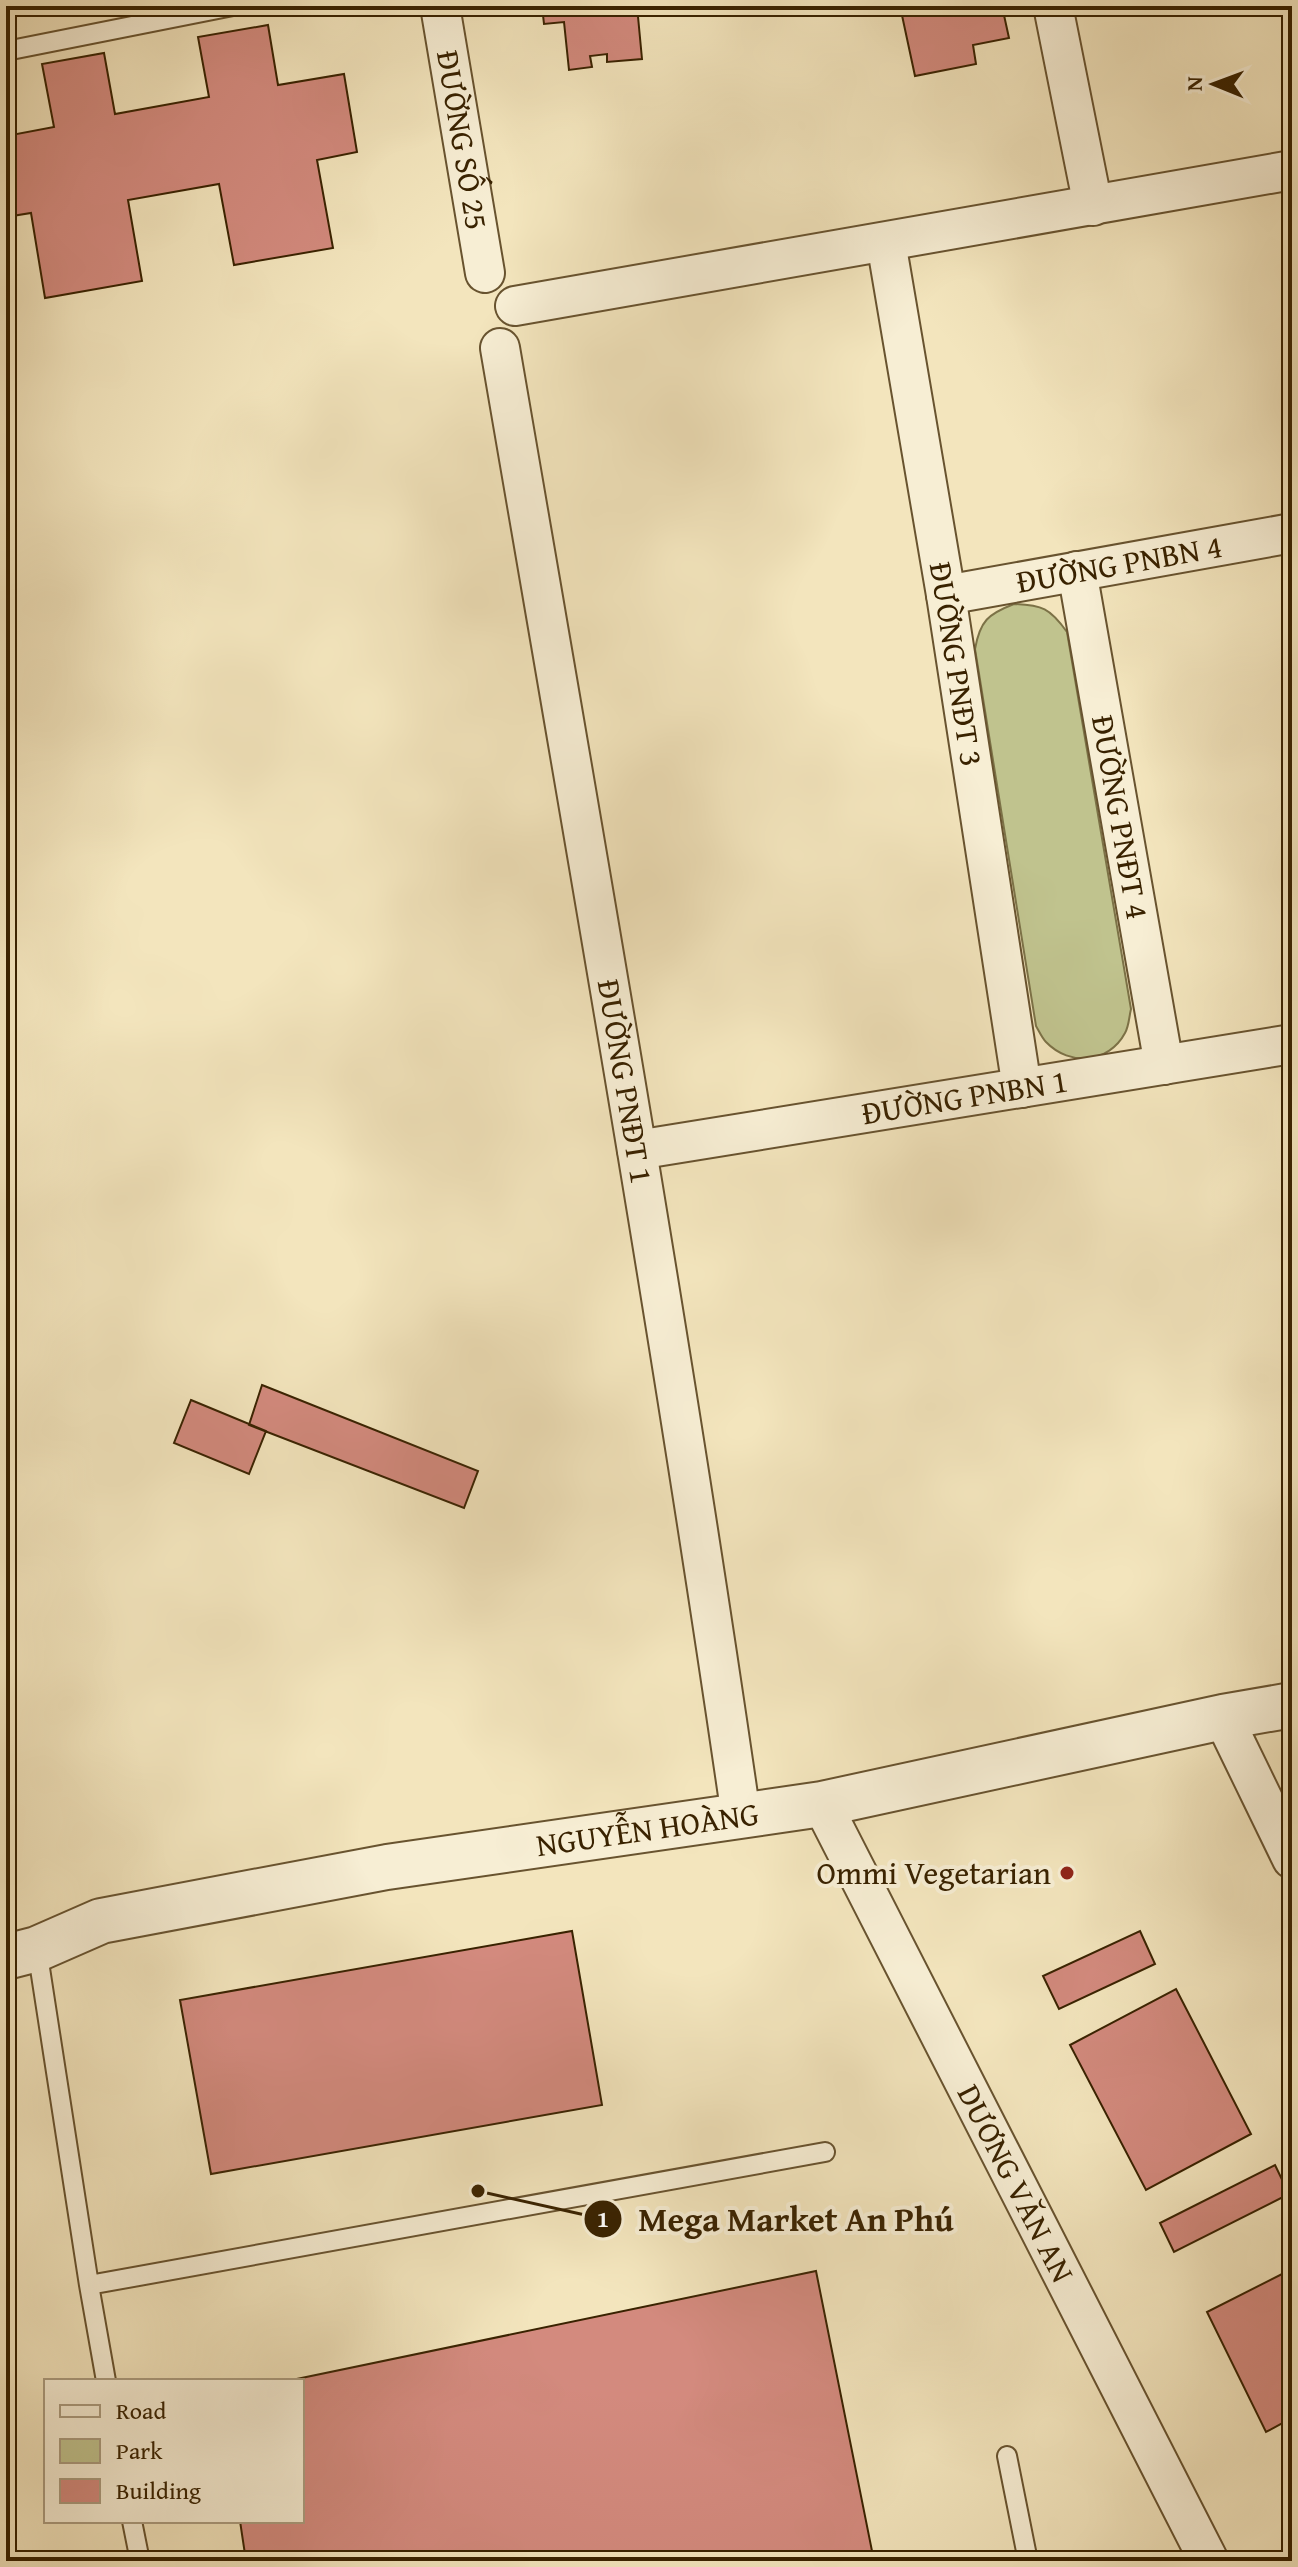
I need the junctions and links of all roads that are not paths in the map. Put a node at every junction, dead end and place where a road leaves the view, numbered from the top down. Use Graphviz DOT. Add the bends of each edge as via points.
graph roads {
  1 [pos="440,6"];
  2 [pos="1053,6"];
  3 [pos="220,7"];
  4 [pos="6,51"];
  5 [pos="1292,170"];
  6 [pos="1093,206"];
  7 [pos="886,242"];
  8 [pos="485,273"];
  9 [pos="515,306"];
  10 [pos="500,348"];
  11 [pos="1292,533"];
  12 [pos="1077,571"];
  13 [pos="946,595"];
  14 [pos="1292,1044"];
  15 [pos="1164,1065"];
  16 [pos="1022,1088"];
  17 [pos="637,1150"];
  18 [pos="1292,1705"];
  19 [pos="1223,1717"];
  20 [pos="822,1804"];
  21 [pos="741,1816"];
  22 [pos="1292,1859"];
  23 [pos="22,1953"];
  24 [pos="825,2152"];
  25 [pos="89,2285"];
  26 [pos="106,2379"];
  27 [pos="1007,2456"];
  28 [pos="132,2523"];
  29 [pos="140,2561"];
  30 [pos="1028,2561"];
  31 [pos="1209,2561"];
  1 -- 8 [label="street, ĐƯỜNG SỐ 25"];
  2 -- 6 [label="street"];
  3 -- 4 [label="lane"];
  5 -- 6 [label="street"];
  6 -- 7 [label="street"];
  7 -- 9 [label="street"];
  7 -- 13 [label="street, ĐƯỜNG PNĐT 3"];
  10 -- 17 [label="street, ĐƯỜNG PNĐT 1"];
  11 -- 12 [label="street, ĐƯỜNG PNBN 4"];
  12 -- 13 [label="street, ĐƯỜNG PNBN 4"];
  12 -- 15 [label="street, ĐƯỜNG PNĐT 4"];
  13 -- 16 [label="street, ĐƯỜNG PNĐT 3"];
  14 -- 15 [label="street, ĐƯỜNG PNBN 1"];
  15 -- 16 [label="street, ĐƯỜNG PNBN 1"];
  16 -- 17 [label="street, ĐƯỜNG PNBN 1"];
  17 -- 21 [label="street, ĐƯỜNG PNĐT 1"];
  18 -- 19 [label="street, NGUYỄN HOÀNG"];
  19 -- 20 [label="street, NGUYỄN HOÀNG"];
  19 -- 22 [label="street"];
  20 -- 21 [label="street, NGUYỄN HOÀNG"];
  20 -- 31 [label="street, DƯƠNG VĂN AN"];
  21 -- 23 [label="street, NGUYỄN HOÀNG" via="387,1867 131,1915 101,1921"];
  23 -- 25 [label="lane"];
  24 -- 25 [label="lane"];
  25 -- 26 [label="lane"];
  27 -- 30 [label="lane"];
  28 -- 29 [label="lane"];
}
